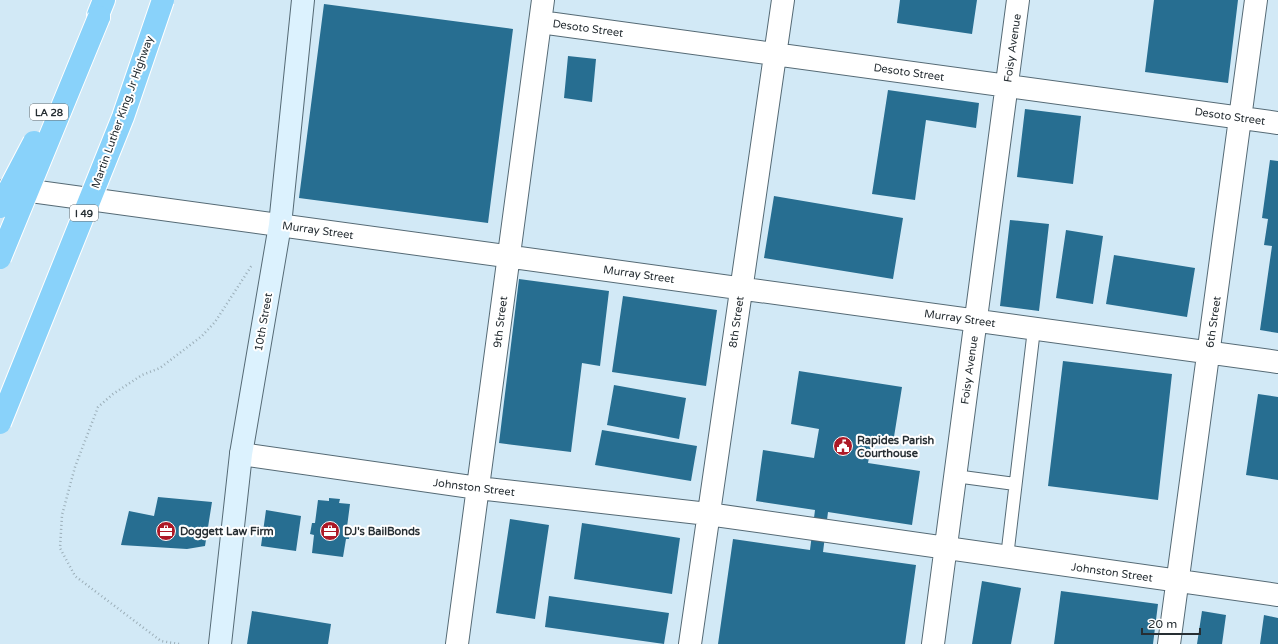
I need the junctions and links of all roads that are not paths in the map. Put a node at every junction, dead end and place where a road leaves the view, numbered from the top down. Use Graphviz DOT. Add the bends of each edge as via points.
graph roads {
  1 [pos="162,0"];
  2 [pos="303,0"];
  3 [pos="543,0"];
  4 [pos="783,0"];
  5 [pos="1018,0"];
  6 [pos="1256,0"];
  7 [pos="101,8"];
  8 [pos="540,22"];
  9 [pos="775,54"];
  10 [pos="1007,86"];
  11 [pos="1240,118"];
  12 [pos="1278,123"];
  13 [pos="0,187"];
  14 [pos="0,207"];
  15 [pos="280,225"];
  16 [pos="508,256"];
  17 [pos="0,258"];
  18 [pos="741,288"];
  19 [pos="976,320"];
  20 [pos="1034,329"];
  21 [pos="1209,352"];
  22 [pos="1278,362"];
  23 [pos="0,423"];
  24 [pos="241,454"];
  25 [pos="955,476"];
  26 [pos="1015,484"];
  27 [pos="478,488"];
  28 [pos="708,514"];
  29 [pos="946,549"];
  30 [pos="1007,558"];
  31 [pos="1178,581"];
  32 [pos="1278,596"];
  33 [pos="220,644"];
  34 [pos="457,644"];
  35 [pos="690,644"];
  36 [pos="933,644"];
  37 [pos="1170,644"];
  1 -- 23 [label="highway, Martin Luther King, Jr Highway / I 49, bridge" via="123,117"];
  2 -- 15 [label="main road, 10th Street"];
  3 -- 8 [label="street, 9th Street"];
  4 -- 9 [label="street, 8th Street"];
  5 -- 10 [label="street, Foisy Avenue"];
  6 -- 11 [label="street, 6th Street"];
  7 -- 14 [label="highway, LA 28, bridge"];
  7 -- 17 [label="highway, bridge"];
  8 -- 9 [label="street, Desoto Street"];
  8 -- 16 [label="street, 9th Street"];
  9 -- 10 [label="street, Desoto Street"];
  9 -- 18 [label="street, 8th Street"];
  10 -- 11 [label="street, Desoto Street"];
  10 -- 19 [label="street, Foisy Avenue"];
  11 -- 12 [label="street, Desoto Street"];
  11 -- 21 [label="street, 6th Street"];
  13 -- 15 [label="street, Murray Street"];
  15 -- 16 [label="street, Murray Street"];
  15 -- 24 [label="main road, 10th Street"];
  16 -- 18 [label="street, Murray Street"];
  16 -- 27 [label="street, 9th Street"];
  18 -- 19 [label="street, Murray Street"];
  18 -- 28 [label="street, 8th Street"];
  19 -- 20 [label="street, Murray Street"];
  19 -- 25 [label="street, Foisy Avenue"];
  20 -- 21 [label="street, Murray Street"];
  20 -- 26 [label="lane"];
  21 -- 22 [label="street, Murray Street"];
  21 -- 31 [label="street, 6th Street"];
  24 -- 27 [label="street, Johnston Street"];
  24 -- 33 [label="main road, 10th Street"];
  25 -- 26 [label="lane"];
  25 -- 29 [label="street, Foisy Avenue"];
  26 -- 30 [label="lane"];
  27 -- 28 [label="street, Johnston Street"];
  27 -- 34 [label="street, 9th Street"];
  28 -- 29 [label="street, Johnston Street"];
  28 -- 35 [label="street, 8th Street"];
  29 -- 30 [label="street, Johnston Street"];
  29 -- 36 [label="street, Foisy Avenue"];
  30 -- 31 [label="street, Johnston Street"];
  31 -- 32 [label="street, Johnston Street"];
  31 -- 37 [label="street, 6th Street"];
}
